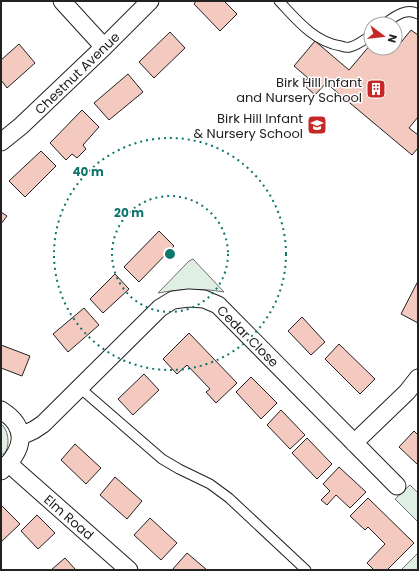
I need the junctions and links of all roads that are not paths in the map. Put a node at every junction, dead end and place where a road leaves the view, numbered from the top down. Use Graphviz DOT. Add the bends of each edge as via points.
graph roads {
  1 [pos="62,1"];
  2 [pos="150,1"];
  3 [pos="279,1"];
  4 [pos="418,14"];
  5 [pos="396,16"];
  6 [pos="363,42"];
  7 [pos="104,47"];
  8 [pos="1,142"];
  9 [pos="418,378"];
  10 [pos="80,388"];
  11 [pos="1,410"];
  12 [pos="20,436"];
  13 [pos="354,443"];
  14 [pos="5,468"];
  15 [pos="397,486"];
  16 [pos="129,570"];
  17 [pos="306,570"];
  1 -- 7 [label="street"];
  2 -- 7 [label="street, Chestnut Avenue"];
  3 -- 6 [label="lane" via="304,27 321,40 335,46 348,47"];
  4 -- 5 [label="lane" via="403,12"];
  7 -- 8 [label="street, Chestnut Avenue"];
  9 -- 13 [label="street"];
  10 -- 12 [label="street, Cedar Close" via="43,424"];
  10 -- 13 [label="street, Cedar Close" via="160,308 173,300 204,299 218,305"];
  10 -- 17 [label="lane" via="162,459 210,484 229,498"];
  11 -- 12 [label="street" via="16,423"];
  12 -- 14 [label="street" via="16,454"];
  13 -- 15 [label="street, Cedar Close"];
  14 -- 16 [label="street, Elm Road"];
}
